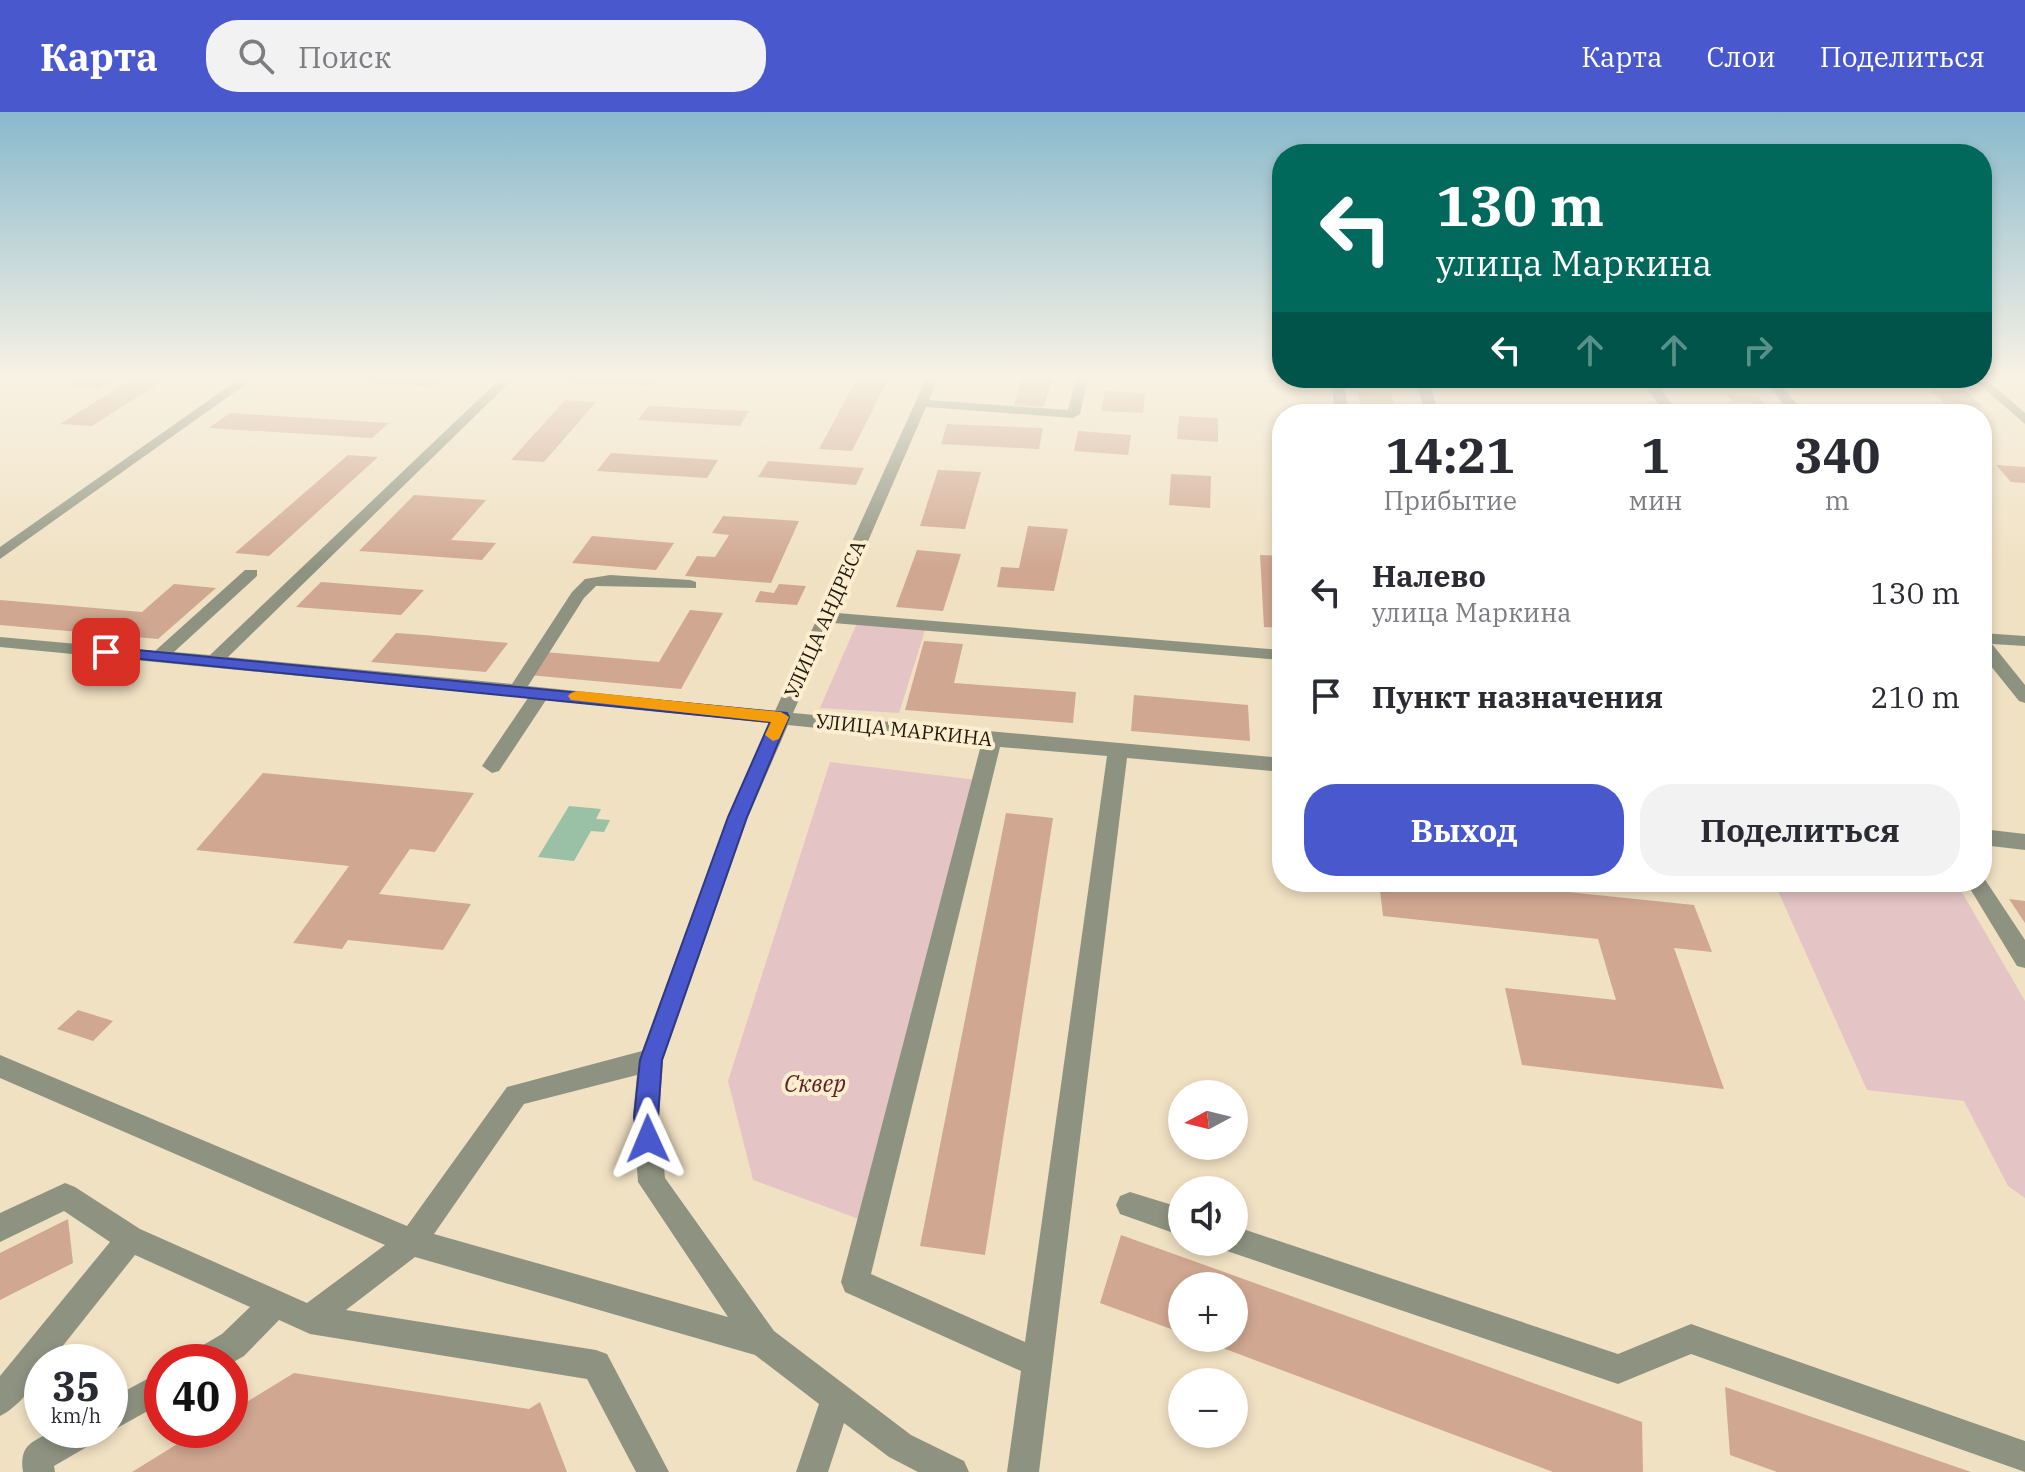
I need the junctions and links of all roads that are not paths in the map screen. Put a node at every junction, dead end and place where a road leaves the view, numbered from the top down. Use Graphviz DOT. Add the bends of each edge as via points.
graph roads {
  1 [pos="157,442"];
  2 [pos="441,442"];
  3 [pos="903,442"];
  4 [pos="0,538"];
  5 [pos="19,540"];
  6 [pos="0,554"];
  7 [pos="251,573"];
  8 [pos="690,585"];
  9 [pos="826,617"];
  10 [pos="1992,641"];
  11 [pos="2025,641"];
  12 [pos="0,642"];
  13 [pos="1272,654"];
  14 [pos="1992,654"];
  15 [pos="159,656"];
  16 [pos="214,661"];
  17 [pos="517,690"];
  18 [pos="541,693"];
  19 [pos="2025,697"];
  20 [pos="781,717"];
  21 [pos="992,740"];
  22 [pos="1118,750"];
  23 [pos="1272,764"];
  24 [pos="492,766"];
  25 [pos="1992,838"];
  26 [pos="2025,842"];
  27 [pos="1983,892"];
  28 [pos="2025,959"];
  29 [pos="651,1060"];
  30 [pos="0,1066"];
  31 [pos="1130,1205"];
  32 [pos="1168,1217"];
  33 [pos="0,1228"];
  34 [pos="130,1239"];
  35 [pos="412,1242"];
  36 [pos="1248,1245"];
  37 [pos="275,1303"];
  38 [pos="310,1319"];
  39 [pos="763,1342"];
  40 [pos="234,1344"];
  41 [pos="1036,1362"];
  42 [pos="837,1398"];
  43 [pos="0,1400"];
  44 [pos="54,1448"];
  45 [pos="2025,1457"];
  46 [pos="39,1472"];
  47 [pos="653,1472"];
  48 [pos="812,1472"];
  49 [pos="953,1472"];
  50 [pos="1023,1472"];
  1 -- 5 [label="street"];
  2 -- 16 [label="street"];
  3 -- 9 [label="street, УЛИЦА АНДРЕСА"];
  4 -- 5 [label="street"];
  5 -- 6 [label="street"];
  7 -- 15 [label="street"];
  8 -- 17 [label="street" via="591,582"];
  9 -- 13 [label="street"];
  9 -- 20 [label="street, УЛИЦА АНДРЕСА"];
  10 -- 11 [label="street"];
  12 -- 15 [label="street, УЛИЦА МАРКИНА"];
  14 -- 19 [label="street"];
  15 -- 16 [label="street, УЛИЦА МАРКИНА"];
  16 -- 17 [label="street, УЛИЦА МАРКИНА"];
  17 -- 18 [label="street, УЛИЦА МАРКИНА"];
  18 -- 20 [label="street, УЛИЦА МАРКИНА"];
  18 -- 24 [label="street"];
  20 -- 21 [label="street, УЛИЦА МАРКИНА"];
  20 -- 29 [label="street, УЛИЦА АНДРЕСА" via="738,817"];
  21 -- 22 [label="street, УЛИЦА МАРКИНА"];
  21 -- 41 [label="street" via="855,1282"];
  22 -- 23 [label="street, УЛИЦА МАРКИНА"];
  22 -- 41 [label="street"];
  25 -- 26 [label="street"];
  27 -- 28 [label="street"];
  29 -- 35 [label="street" via="516,1095"];
  29 -- 39 [label="street, УЛИЦА АНДРЕСА" via="646,1117 652,1182"];
  30 -- 35 [label="street"];
  31 -- 32 [label="street"];
  33 -- 34 [label="street" via="65,1196"];
  34 -- 37 [label="street"];
  34 -- 43 [label="street"];
  35 -- 38 [label="street"];
  35 -- 39 [label="street"];
  36 -- 45 [label="street" via="1618,1369 1691,1339"];
  37 -- 38 [label="street"];
  37 -- 40 [label="street"];
  38 -- 47 [label="street" via="596,1365"];
  39 -- 42 [label="street"];
  41 -- 50 [label="street"];
  42 -- 48 [label="street"];
  42 -- 49 [label="street" via="900,1446"];
  44 -- 46 [label="street" via="37,1458"];
}
